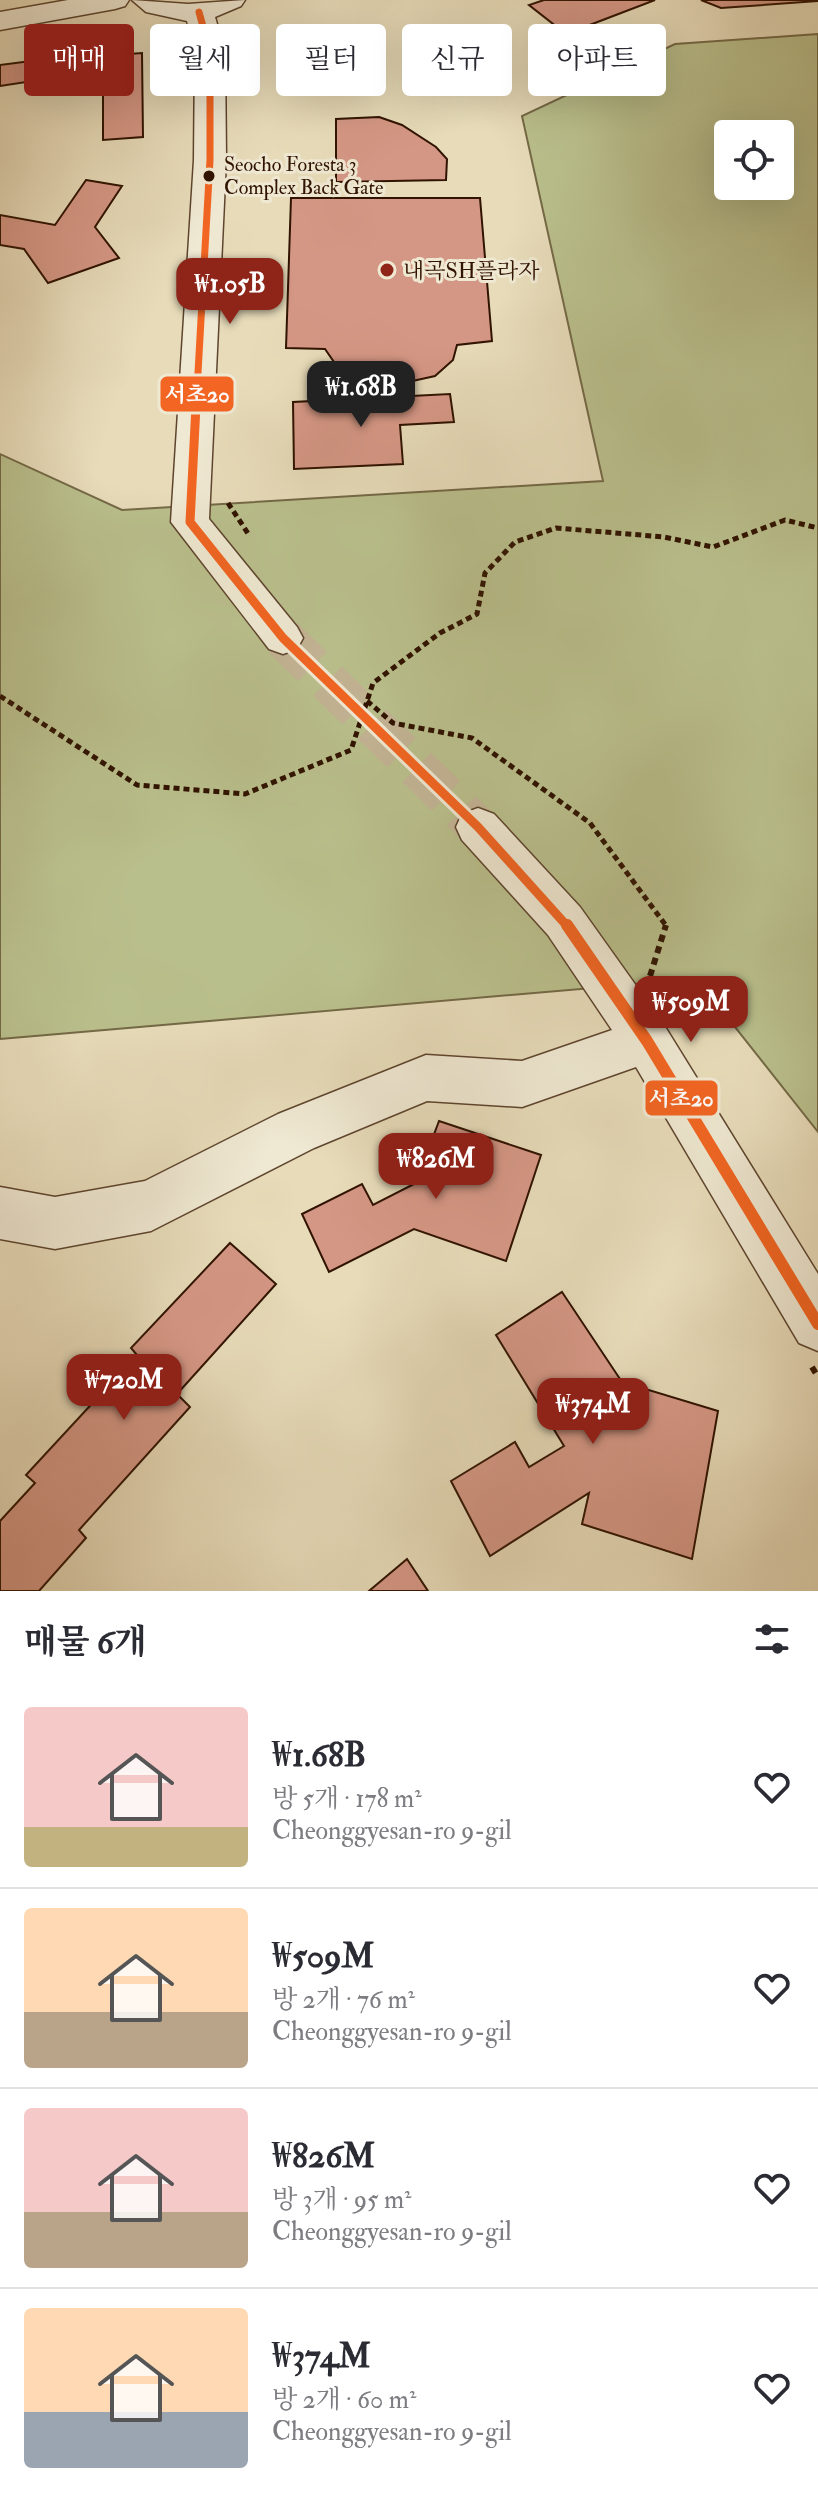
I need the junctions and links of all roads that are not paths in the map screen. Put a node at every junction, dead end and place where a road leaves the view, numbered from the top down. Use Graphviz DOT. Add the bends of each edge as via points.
graph roads {
  1 [pos="115,0"];
  2 [pos="146,0"];
  3 [pos="215,6"];
  4 [pos="0,21"];
  5 [pos="283,638"];
  6 [pos="478,827"];
  7 [pos="647,1041"];
  8 [pos="0,1213"];
  9 [pos="818,1324"];
  1 -- 4 [label="street"];
  2 -- 3 [label="street" via="172,11"];
  3 -- 5 [label="street" via="190,522"];
  6 -- 7 [label="street" via="564,921"];
  7 -- 8 [label="street" via="522,1084 426,1078 296,1131 151,1206 55,1223"];
  7 -- 9 [label="street"];
}
